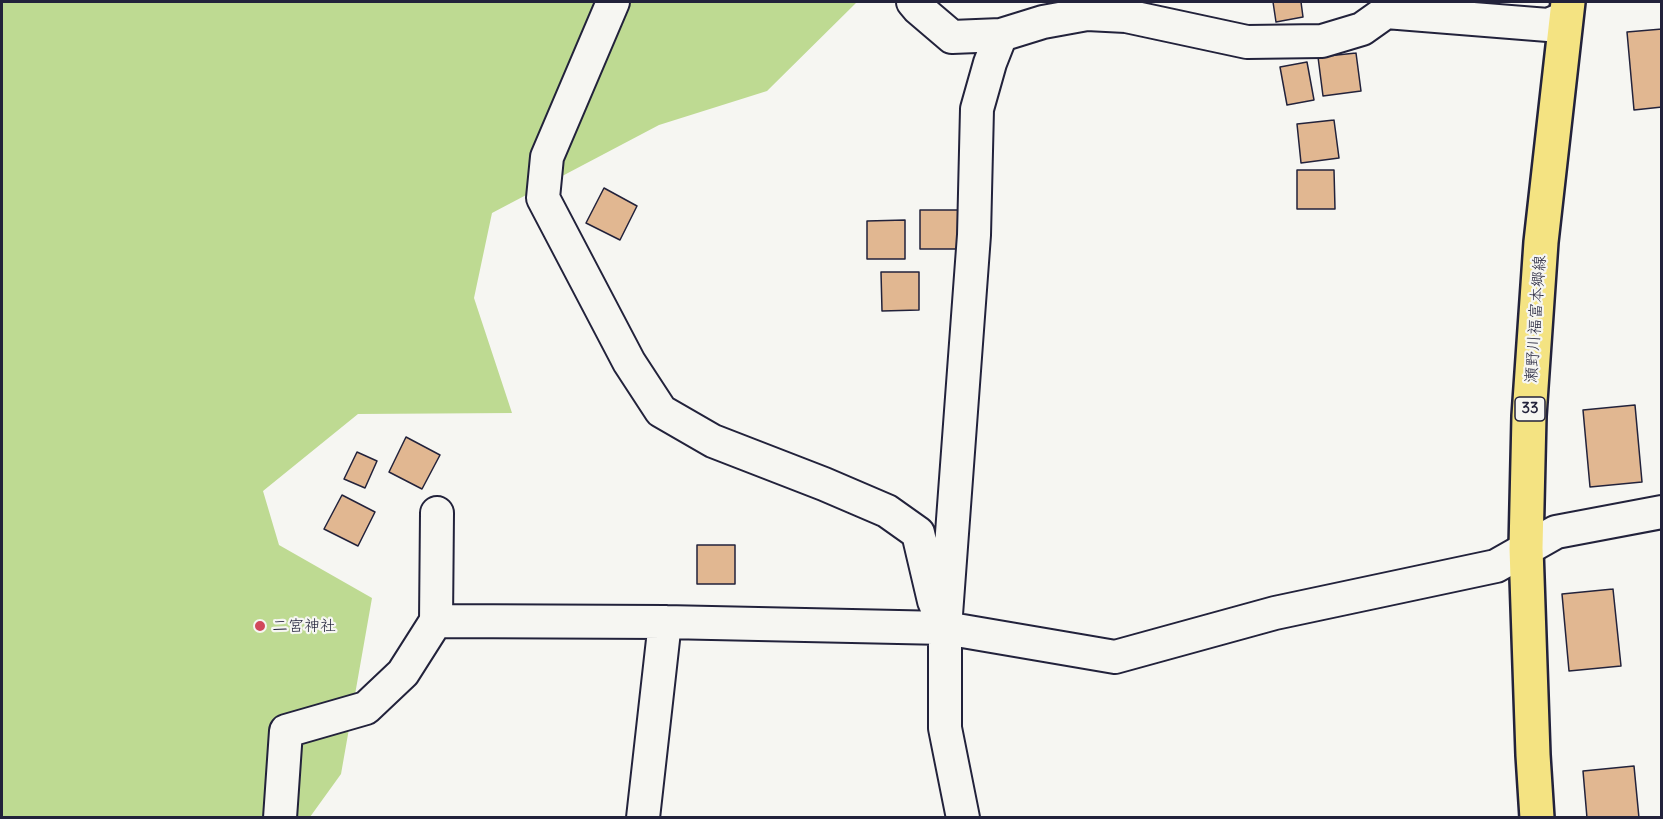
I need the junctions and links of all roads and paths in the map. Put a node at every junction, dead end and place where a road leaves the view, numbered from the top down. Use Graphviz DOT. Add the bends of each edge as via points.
graph roads {
  1 [pos="613,2"];
  2 [pos="913,2"];
  3 [pos="1570,6"];
  4 [pos="1001,35"];
  5 [pos="1662,512"];
  6 [pos="437,513"];
  7 [pos="1526,548"];
  8 [pos="436,621"];
  9 [pos="665,622"];
  10 [pos="945,628"];
  11 [pos="280,818"];
  12 [pos="643,818"];
  13 [pos="963,818"];
  14 [pos="1537,818"];
  1 -- 10 [label="street" via="547,158 543,198 629,362 661,411 713,441 887,511 918,533 934,602"];
  2 -- 4 [label="street" via="952,37"];
  3 -- 4 [label="street" via="1548,25 1386,12 1362,29 1322,41 1247,42 1126,16 1087,14"];
  3 -- 7 [label="main road, 瀬野川福富本郷線 / 33" via="1541,242 1529,416"];
  4 -- 10 [label="street" via="977,109 974,235"];
  5 -- 7 [label="street" via="1556,532"];
  6 -- 8 [label="street"];
  7 -- 10 [label="street" via="1496,566 1275,613 1115,657"];
  7 -- 14 [label="main road, 瀬野川福富本郷線 / 33"];
  8 -- 9 [label="street"];
  8 -- 11 [label="street" via="404,673 366,708 286,731"];
  9 -- 10 [label="street"];
  9 -- 12 [label="street"];
  10 -- 13 [label="street" via="945,728"];
}
